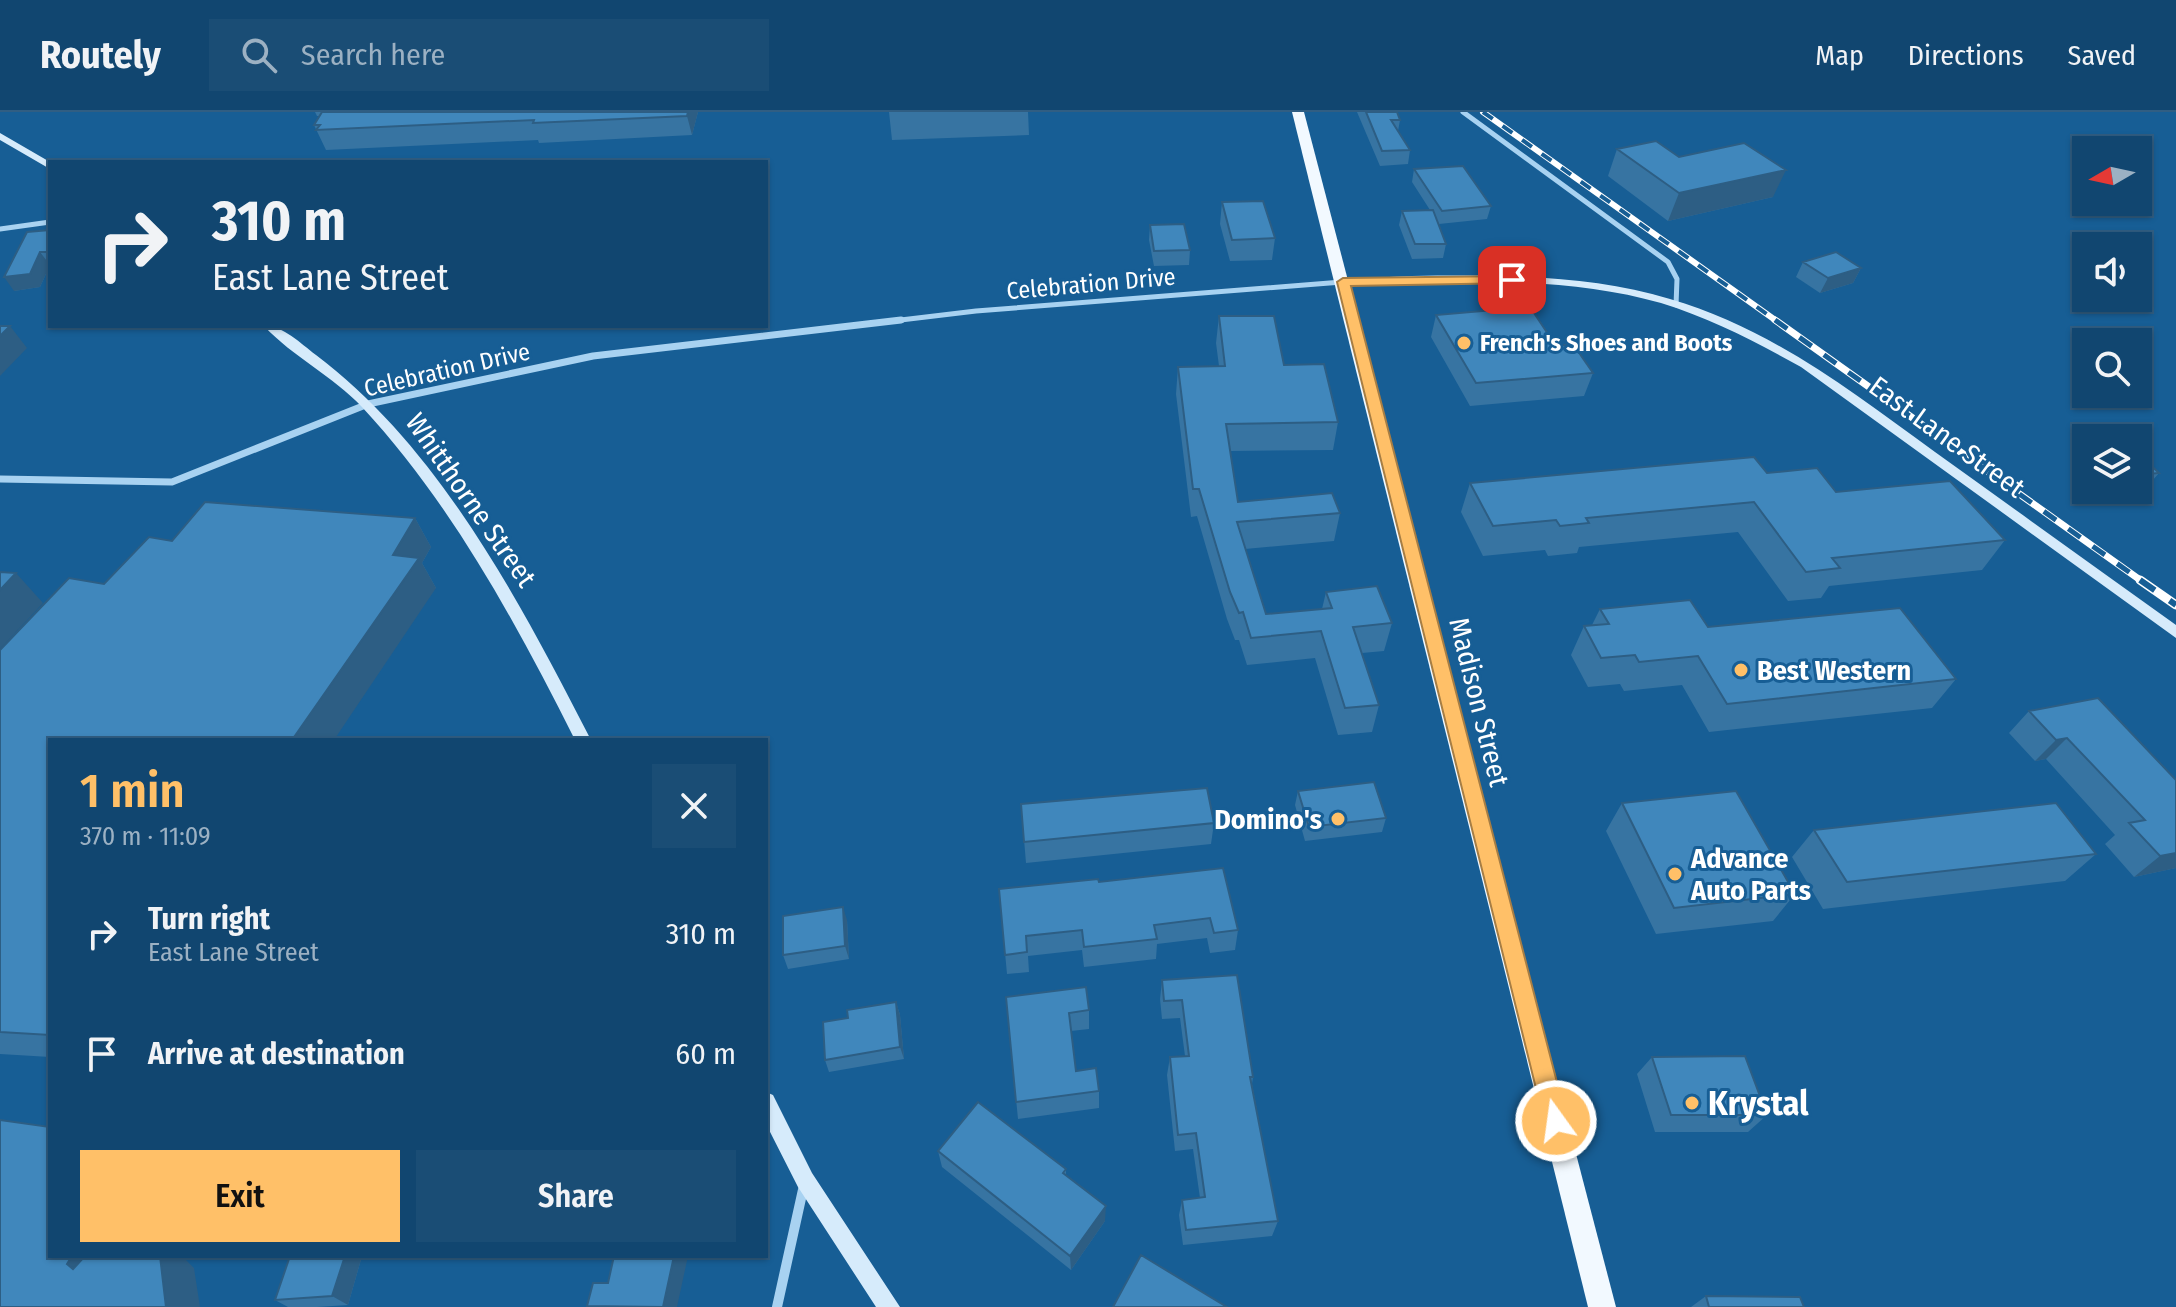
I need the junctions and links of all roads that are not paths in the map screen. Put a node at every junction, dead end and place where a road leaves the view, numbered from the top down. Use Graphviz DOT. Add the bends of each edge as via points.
graph roads {
  1 [pos="1298,112"];
  2 [pos="1463,112"];
  3 [pos="0,136"];
  4 [pos="48,165"];
  5 [pos="48,222"];
  6 [pos="0,229"];
  7 [pos="1343,282"];
  8 [pos="1676,305"];
  9 [pos="273,328"];
  10 [pos="368,404"];
  11 [pos="0,479"];
  12 [pos="2176,633"];
  13 [pos="582,738"];
  14 [pos="768,1106"];
  15 [pos="805,1180"];
  16 [pos="777,1307"];
  17 [pos="889,1307"];
  18 [pos="1602,1307"];
  1 -- 7 [label="main road, Madison Street"];
  2 -- 8 [label="street" via="1668,262 1677,279"];
  3 -- 4 [label="street"];
  5 -- 6 [label="street"];
  7 -- 8 [label="street, East Lane Street" via="1530,280 1621,290"];
  7 -- 10 [label="street, Celebration Drive" via="976,311 593,356"];
  7 -- 18 [label="main road, Madison Street"];
  8 -- 12 [label="street, East Lane Street" via="1758,338 1805,364"];
  9 -- 10 [label="street, Whitthorne Street"];
  10 -- 11 [label="street, Celebration Drive" via="172,482"];
  10 -- 13 [label="street, Whitthorne Street" via="442,498 520,619"];
  14 -- 15 [label="street"];
  15 -- 16 [label="street"];
  15 -- 17 [label="street"];
}
